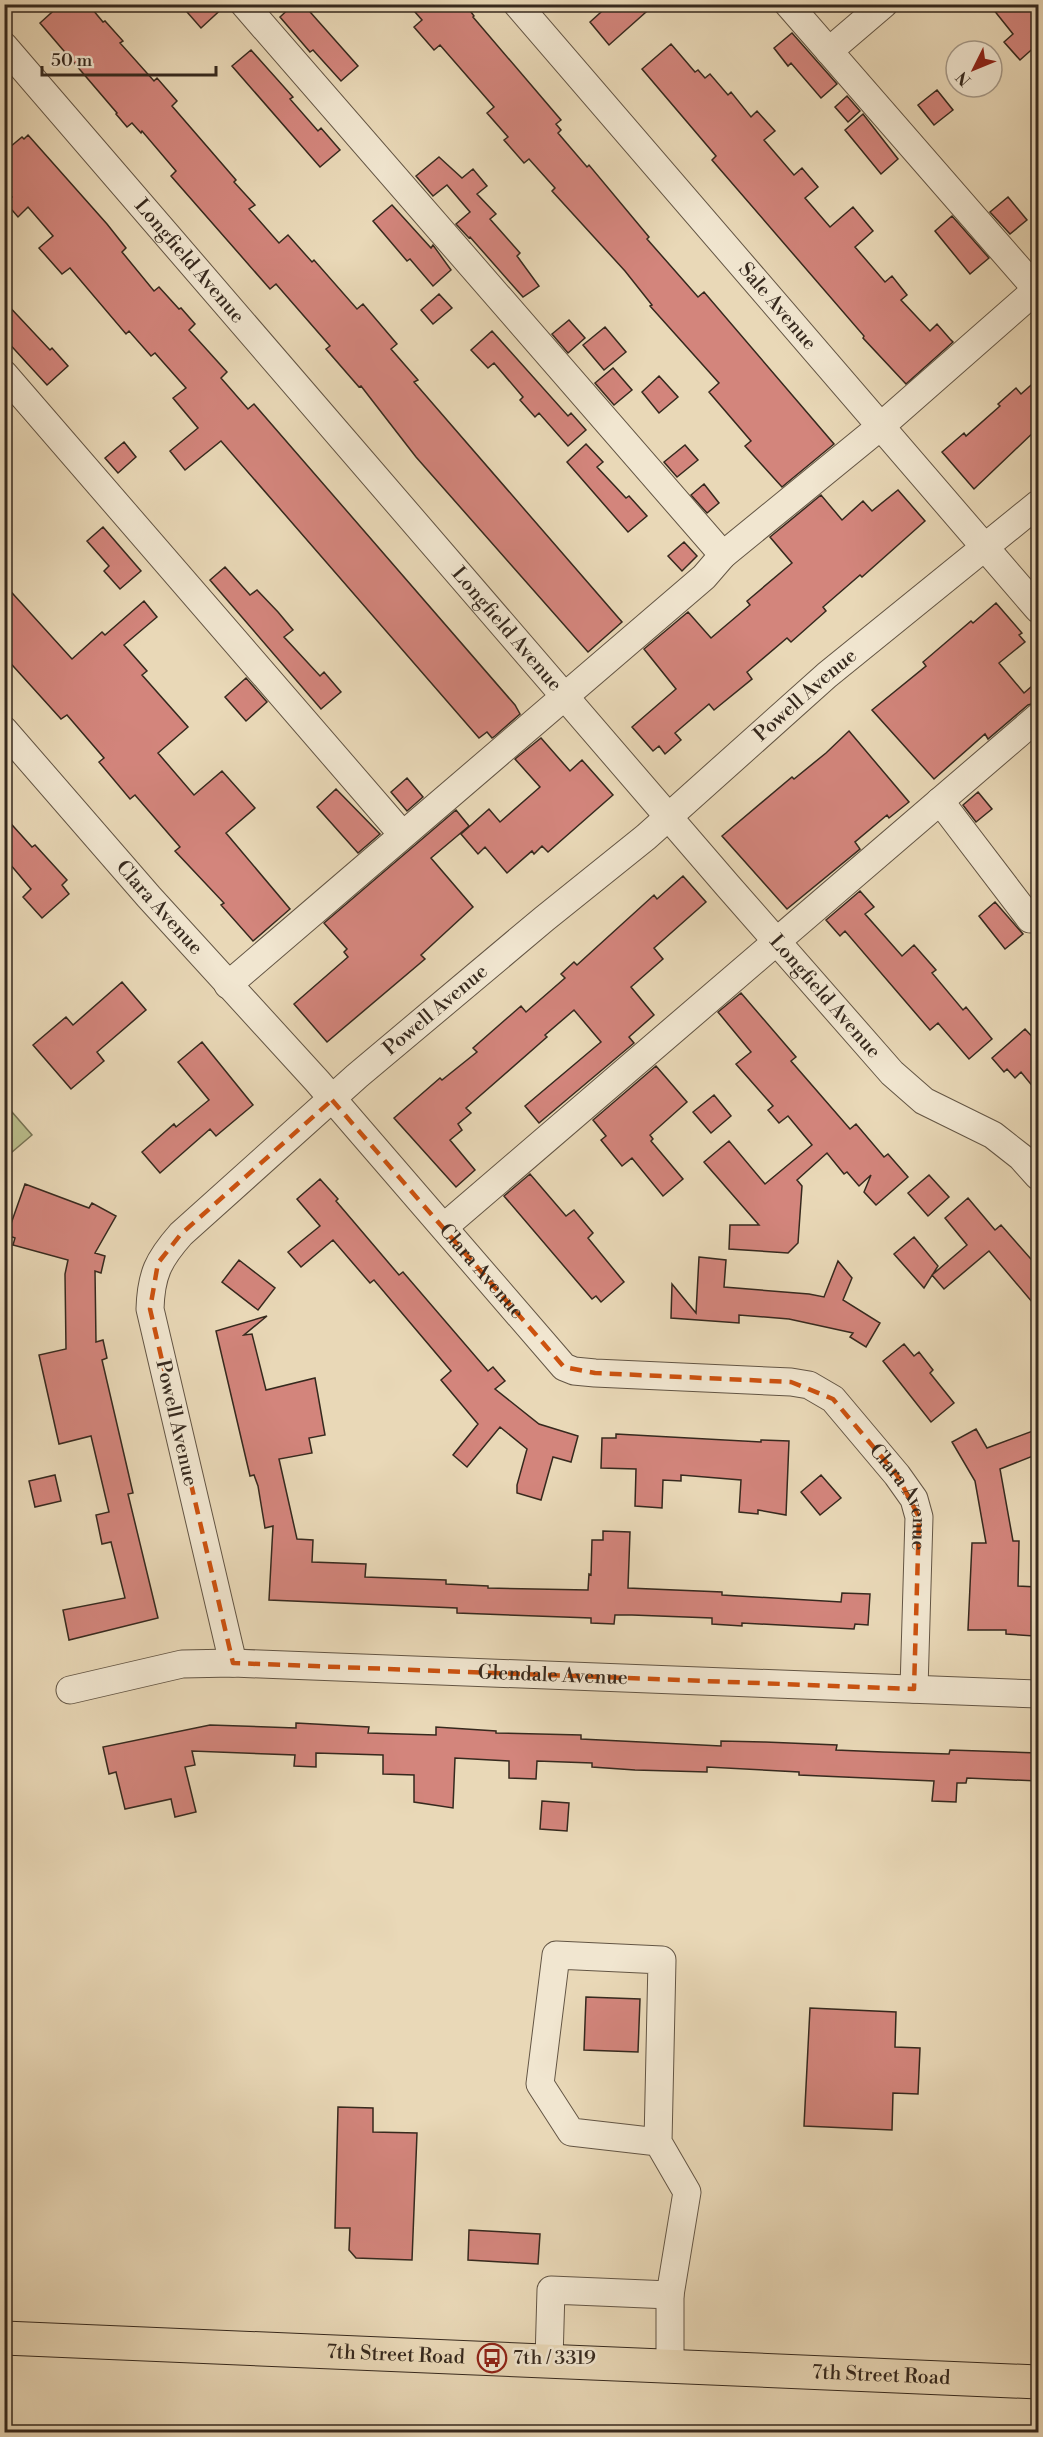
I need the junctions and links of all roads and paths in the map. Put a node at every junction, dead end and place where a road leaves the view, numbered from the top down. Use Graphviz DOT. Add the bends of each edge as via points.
graph roads {
  1 [pos="244,4"];
  2 [pos="517,4"];
  3 [pos="788,4"];
  4 [pos="884,4"];
  5 [pos="4,46"];
  6 [pos="829,51"];
  7 [pos="1038,290"];
  8 [pos="4,374"];
  9 [pos="881,426"];
  10 [pos="1038,504"];
  11 [pos="986,548"];
  12 [pos="723,555"];
  13 [pos="1038,609"];
  14 [pos="565,694"];
  15 [pos="1038,717"];
  16 [pos="4,730"];
  17 [pos="940,801"];
  18 [pos="670,816"];
  19 [pos="402,834"];
  20 [pos="1030,919"];
  21 [pos="776,941"];
  22 [pos="228,985"];
  23 [pos="332,1100"];
  24 [pos="1038,1176"];
  25 [pos="444,1227"];
  26 [pos="233,1663"];
  27 [pos="914,1689"];
  28 [pos="70,1690"];
  29 [pos="1038,1694"];
  30 [pos="658,2142"];
  31 [pos="670,2295"];
  32 [pos="4,2338"];
  33 [pos="549,2361"];
  34 [pos="670,2366"];
  35 [pos="1038,2382"];
  1 -- 12 [label="street"];
  2 -- 9 [label="street, Sale Avenue"];
  3 -- 6 [label="street"];
  4 -- 6 [label="street"];
  5 -- 14 [label="street, Longfield Avenue"];
  6 -- 7 [label="street"];
  7 -- 9 [label="street"];
  8 -- 19 [label="street"];
  9 -- 11 [label="street, Sale Avenue"];
  9 -- 12 [label="street"];
  10 -- 11 [label="street, Powell Avenue"];
  11 -- 13 [label="street, Sale Avenue"];
  11 -- 18 [label="street, Powell Avenue" via="827,675"];
  12 -- 14 [label="street" via="704,577"];
  14 -- 18 [label="street, Longfield Avenue"];
  14 -- 19 [label="street"];
  15 -- 17 [label="street"];
  16 -- 22 [label="street, Clara Avenue"];
  17 -- 20 [label="street"];
  17 -- 21 [label="street"];
  18 -- 21 [label="street, Longfield Avenue"];
  18 -- 23 [label="street, Powell Avenue"];
  19 -- 22 [label="street"];
  21 -- 24 [label="street, Longfield Avenue" via="911,1091 993,1136"];
  21 -- 25 [label="street"];
  22 -- 23 [label="street, Clara Avenue"];
  23 -- 25 [label="street, Clara Avenue"];
  23 -- 26 [label="street, Powell Avenue" via="181,1234 159,1263 151,1288 155,1334"];
  25 -- 27 [label="street, Clara Avenue" via="564,1367 574,1371 791,1382 809,1385 833,1399 914,1499 919,1517"];
  26 -- 27 [label="street, Glendale Avenue"];
  26 -- 28 [label="street, Glendale Avenue" via="182,1664"];
  27 -- 29 [label="street, Glendale Avenue"];
  30 -- 30 [label="street" via="662,1960 556,1954 540,2084 571,2132"];
  30 -- 31 [label="street" via="687,2192"];
  31 -- 33 [label="street" via="551,2290"];
  31 -- 34 [label="street"];
  32 -- 33 [label="main road, 7th Street Road"];
  33 -- 34 [label="main road, 7th Street Road"];
  34 -- 35 [label="main road, 7th Street Road"];
}
